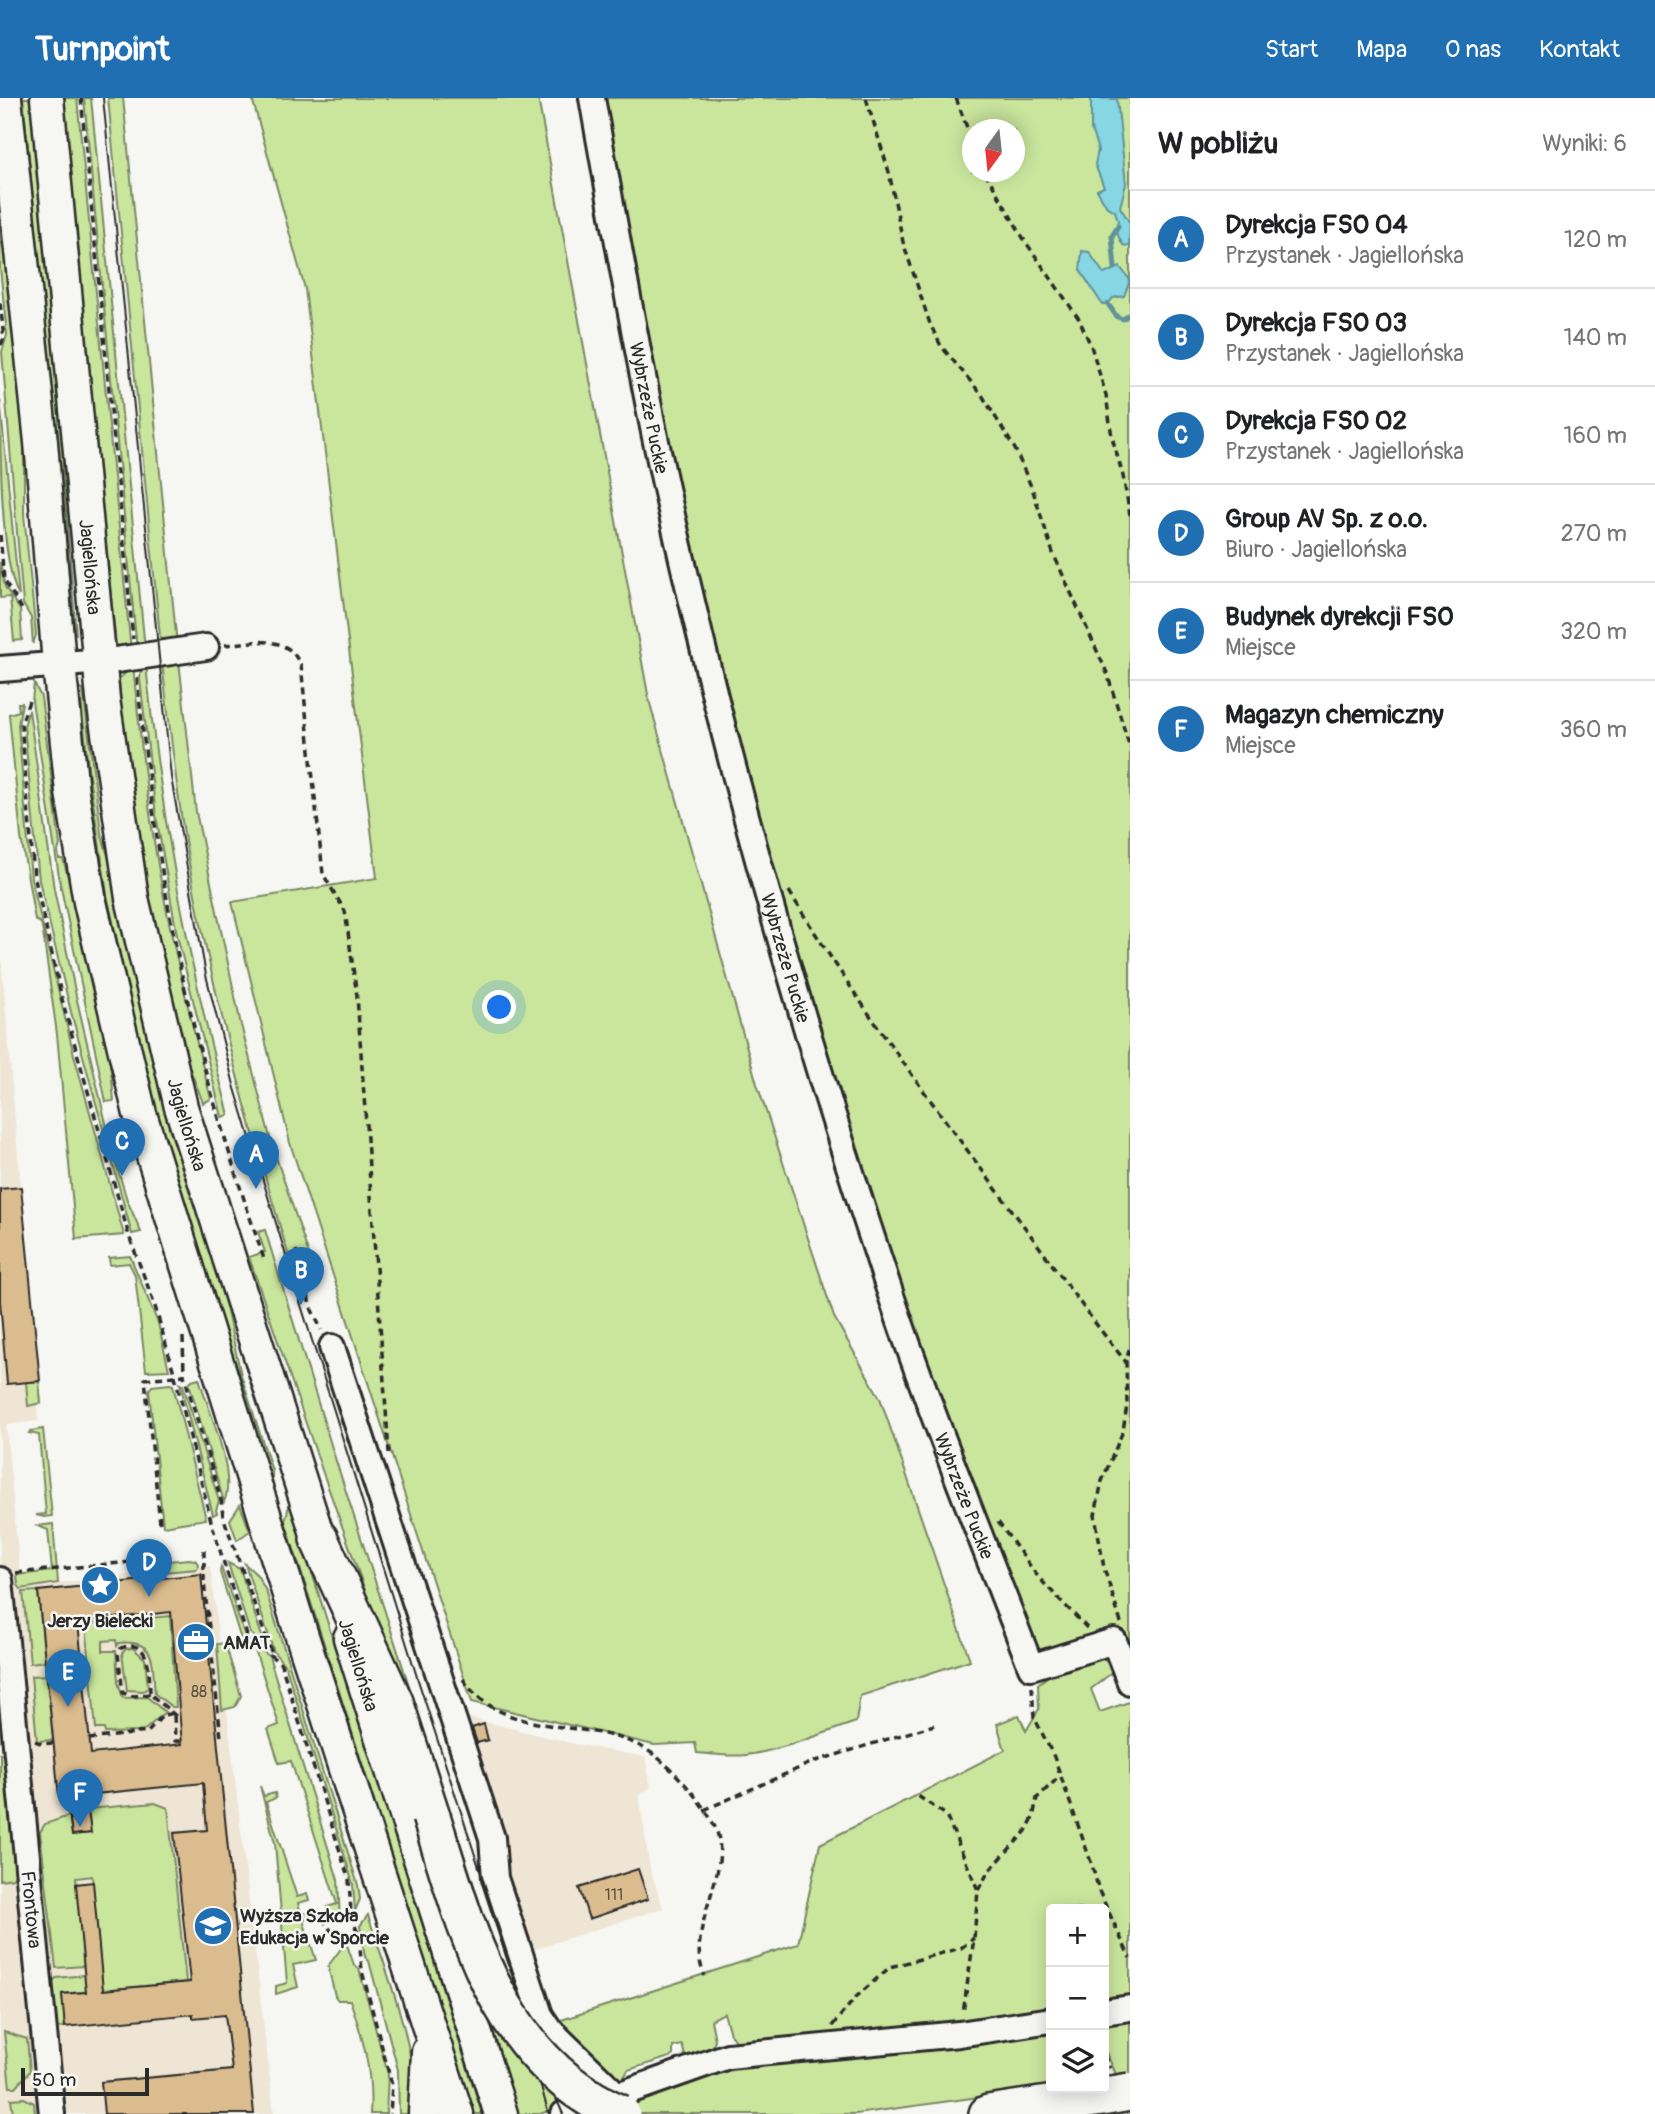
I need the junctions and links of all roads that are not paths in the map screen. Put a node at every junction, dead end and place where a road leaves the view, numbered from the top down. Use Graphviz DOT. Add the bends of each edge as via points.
graph roads {
  1 [pos="5,98"];
  2 [pos="47,98"];
  3 [pos="592,98"];
  4 [pos="206,647"];
  5 [pos="99,661"];
  6 [pos="59,664"];
  7 [pos="0,669"];
  8 [pos="332,1348"];
  9 [pos="319,1539"];
  10 [pos="4,1577"];
  11 [pos="1130,1682"];
  12 [pos="5,1689"];
  13 [pos="1130,2008"];
  14 [pos="1109,2011"];
  15 [pos="424,2012"];
  16 [pos="1046,2021"];
  17 [pos="1111,2079"];
  18 [pos="619,2104"];
  19 [pos="52,2114"];
  20 [pos="425,2114"];
  21 [pos="457,2114"];
  22 [pos="501,2114"];
  23 [pos="564,2114"];
  24 [pos="988,2114"];
  1 -- 6 [label="main road, Jagiellońska"];
  2 -- 5 [label="main road, Jagiellońska"];
  3 -- 11 [label="lane, Wybrzeże Puckie" via="659,450 718,707 779,934 901,1324 1031,1667 1114,1638"];
  4 -- 5 [label="lane"];
  5 -- 6 [label="lane"];
  5 -- 9 [label="main road, Jagiellońska" via="132,898 181,1107"];
  6 -- 7 [label="lane"];
  6 -- 15 [label="main road, Jagiellońska" via="72,792 90,902 141,1114"];
  8 -- 18 [label="lane" via="492,1838 495,1878 540,2015"];
  9 -- 18 [label="highway, bridge" via="394,1702 473,1946 505,2011 559,2074 587,2095"];
  9 -- 22 [label="main road, Jagiellońska"];
  10 -- 12 [label="lane, Frontowa"];
  12 -- 19 [label="lane, Frontowa"];
  13 -- 14 [label="lane"];
  15 -- 20 [label="main road" via="428,2046"];
  15 -- 21 [label="main road, Jagiellońska"];
  16 -- 18 [label="lane" via="959,2034 727,2056"];
  17 -- 24 [label="highway"];
  18 -- 23 [label="lane"];
}
